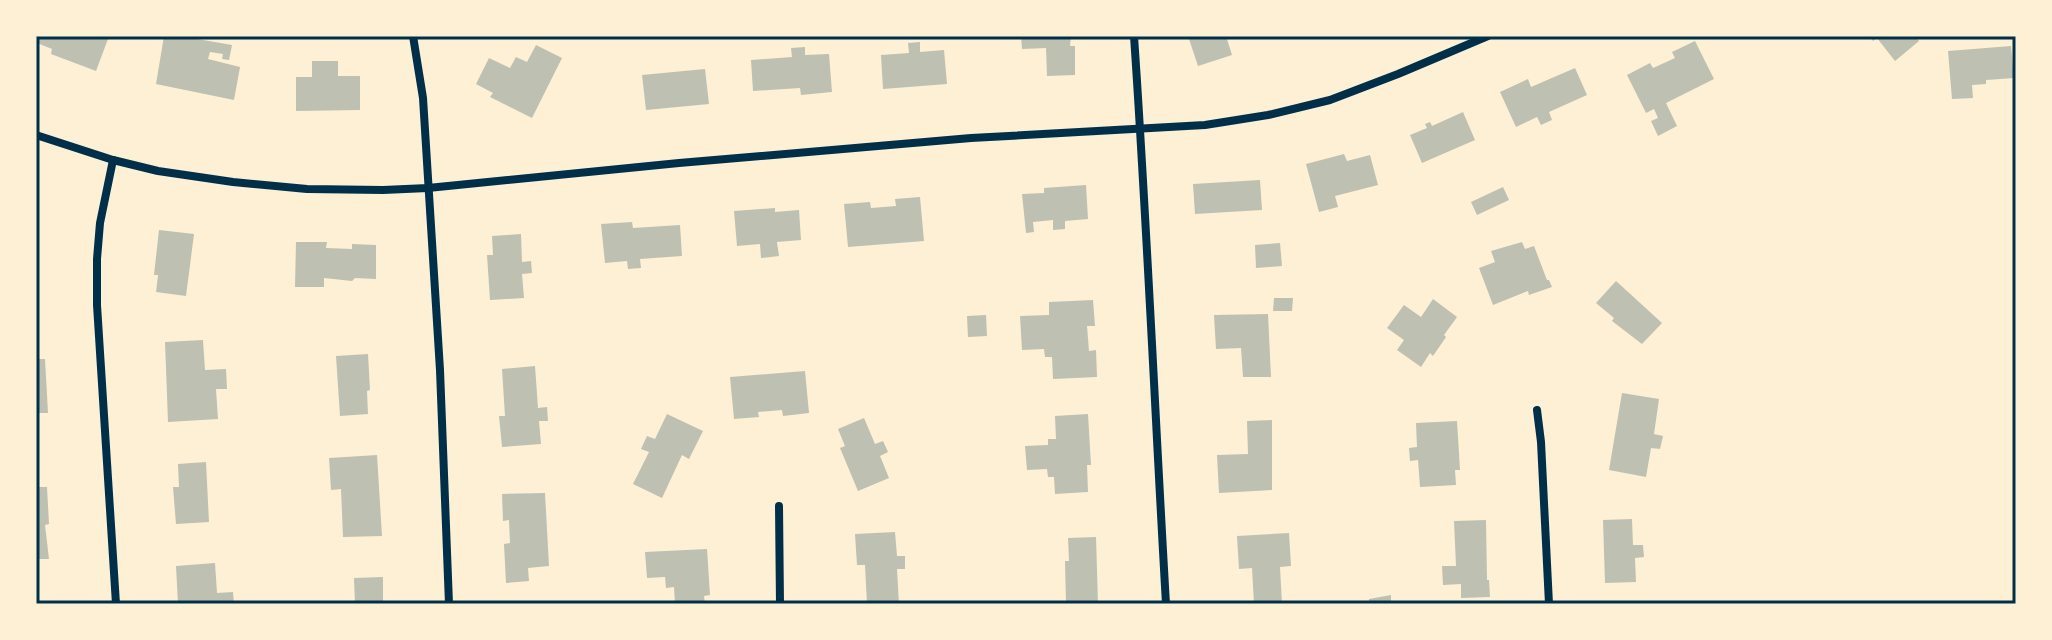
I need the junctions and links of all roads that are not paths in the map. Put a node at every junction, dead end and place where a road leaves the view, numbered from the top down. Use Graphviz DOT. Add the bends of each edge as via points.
graph roads {
  1 [pos="413,36"];
  2 [pos="1134,36"];
  3 [pos="1488,36"];
  4 [pos="1141,130"];
  5 [pos="36,135"];
  6 [pos="113,160"];
  7 [pos="428,188"];
  8 [pos="1537,410"];
  9 [pos="779,506"];
  10 [pos="116,604"];
  11 [pos="449,604"];
  12 [pos="780,604"];
  13 [pos="1166,604"];
  14 [pos="1549,604"];
  1 -- 7 [label="street"];
  2 -- 4 [label="street"];
  3 -- 4 [label="street" via="1330,100 1268,115"];
  4 -- 7 [label="street" via="955,139"];
  4 -- 13 [label="street"];
  5 -- 6 [label="street"];
  6 -- 7 [label="street" via="248,184"];
  6 -- 10 [label="street" via="100,223 97,305"];
  7 -- 11 [label="street"];
  8 -- 14 [label="street"];
  9 -- 12 [label="street"];
}
